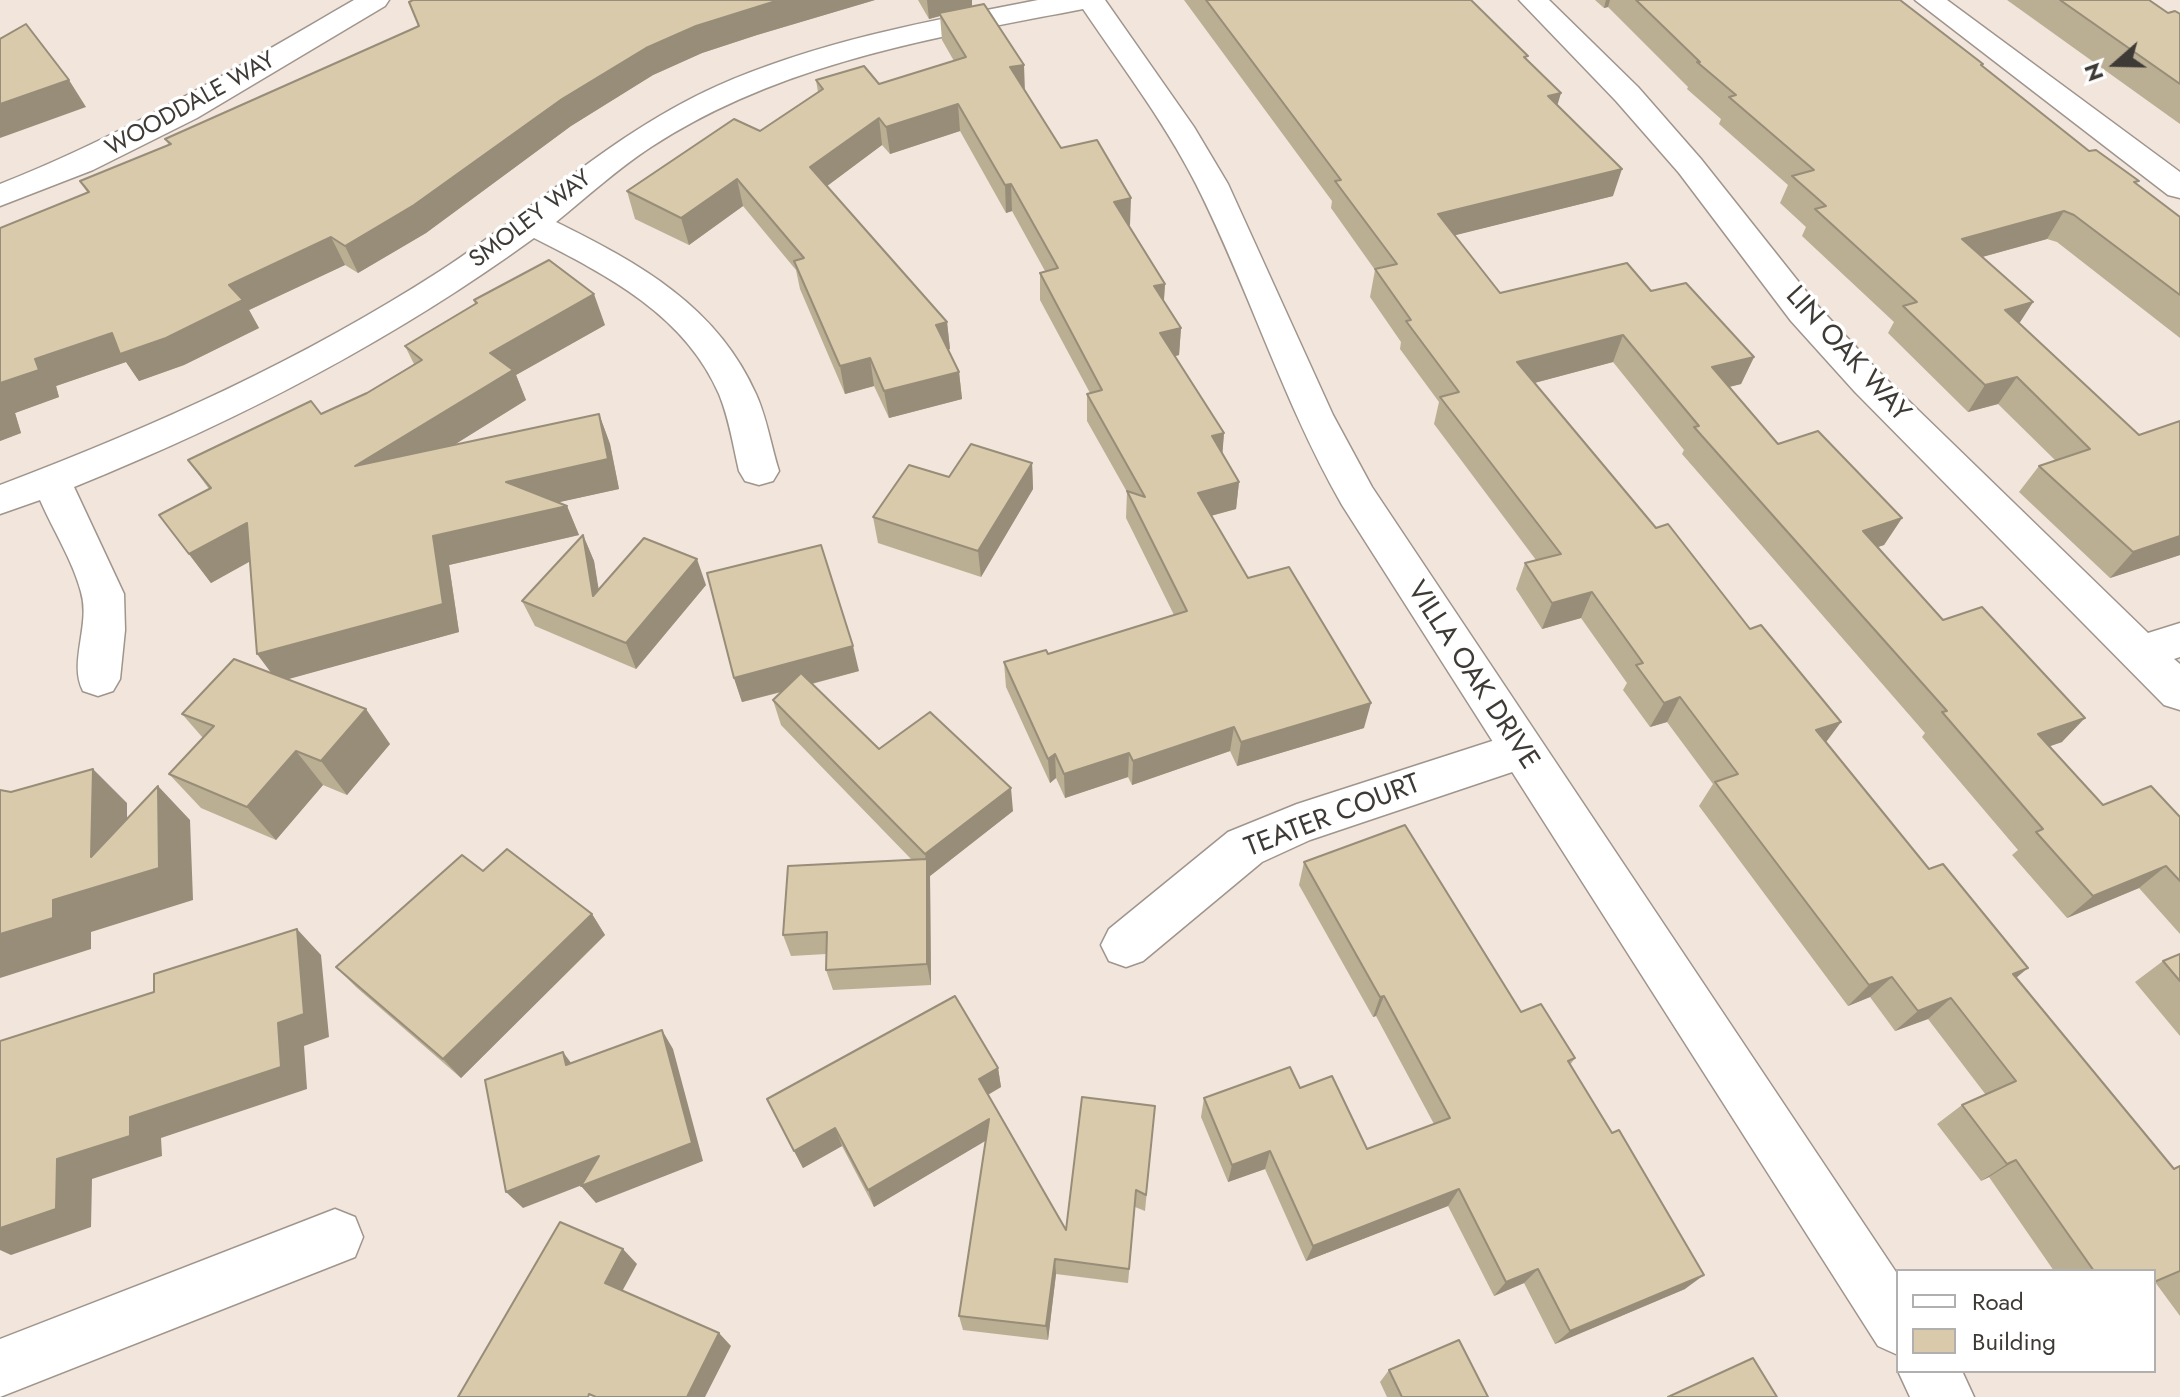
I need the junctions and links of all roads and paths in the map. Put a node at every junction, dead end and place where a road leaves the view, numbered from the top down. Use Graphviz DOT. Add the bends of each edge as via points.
graph roads {
  1 [pos="375,0"];
  2 [pos="1083,0"];
  3 [pos="1091,0"];
  4 [pos="1533,0"];
  5 [pos="1929,0"];
  6 [pos="2180,188"];
  7 [pos="0,196"];
  8 [pos="532,224"];
  9 [pos="759,471"];
  10 [pos="51,481"];
  11 [pos="0,500"];
  12 [pos="2180,640"];
  13 [pos="2140,653"];
  14 [pos="98,679"];
  15 [pos="2180,692"];
  16 [pos="1520,751"];
  17 [pos="1126,945"];
  18 [pos="335,1237"];
  19 [pos="1896,1323"];
  20 [pos="0,1368"];
  21 [pos="1928,1373"];
  22 [pos="1944,1397"];
  1 -- 7 [label="street, WOODDALE WAY" via="332,11 186,111 82,163"];
  2 -- 8 [label="street, SMOLEY WAY" via="866,43 771,74 658,129"];
  3 -- 16 [label="street, VILLA OAK DRIVE" via="1212,184 1314,415 1356,495"];
  4 -- 13 [label="street, LIN OAK WAY" via="1690,166 1804,313 1868,383"];
  5 -- 6 [label="street"];
  8 -- 9 [label="street" via="626,271 689,320 708,341 737,395"];
  8 -- 10 [label="street, SMOLEY WAY" via="404,309 289,374"];
  10 -- 11 [label="street, SMOLEY WAY"];
  10 -- 14 [label="street" via="103,594"];
  12 -- 13 [label="street"];
  13 -- 15 [label="street, LIN OAK WAY"];
  16 -- 17 [label="street, TEATER COURT" via="1297,824 1245,847"];
  16 -- 19 [label="street, VILLA OAK DRIVE"];
  18 -- 20 [label="street"];
  21 -- 22 [label="street"];
}
